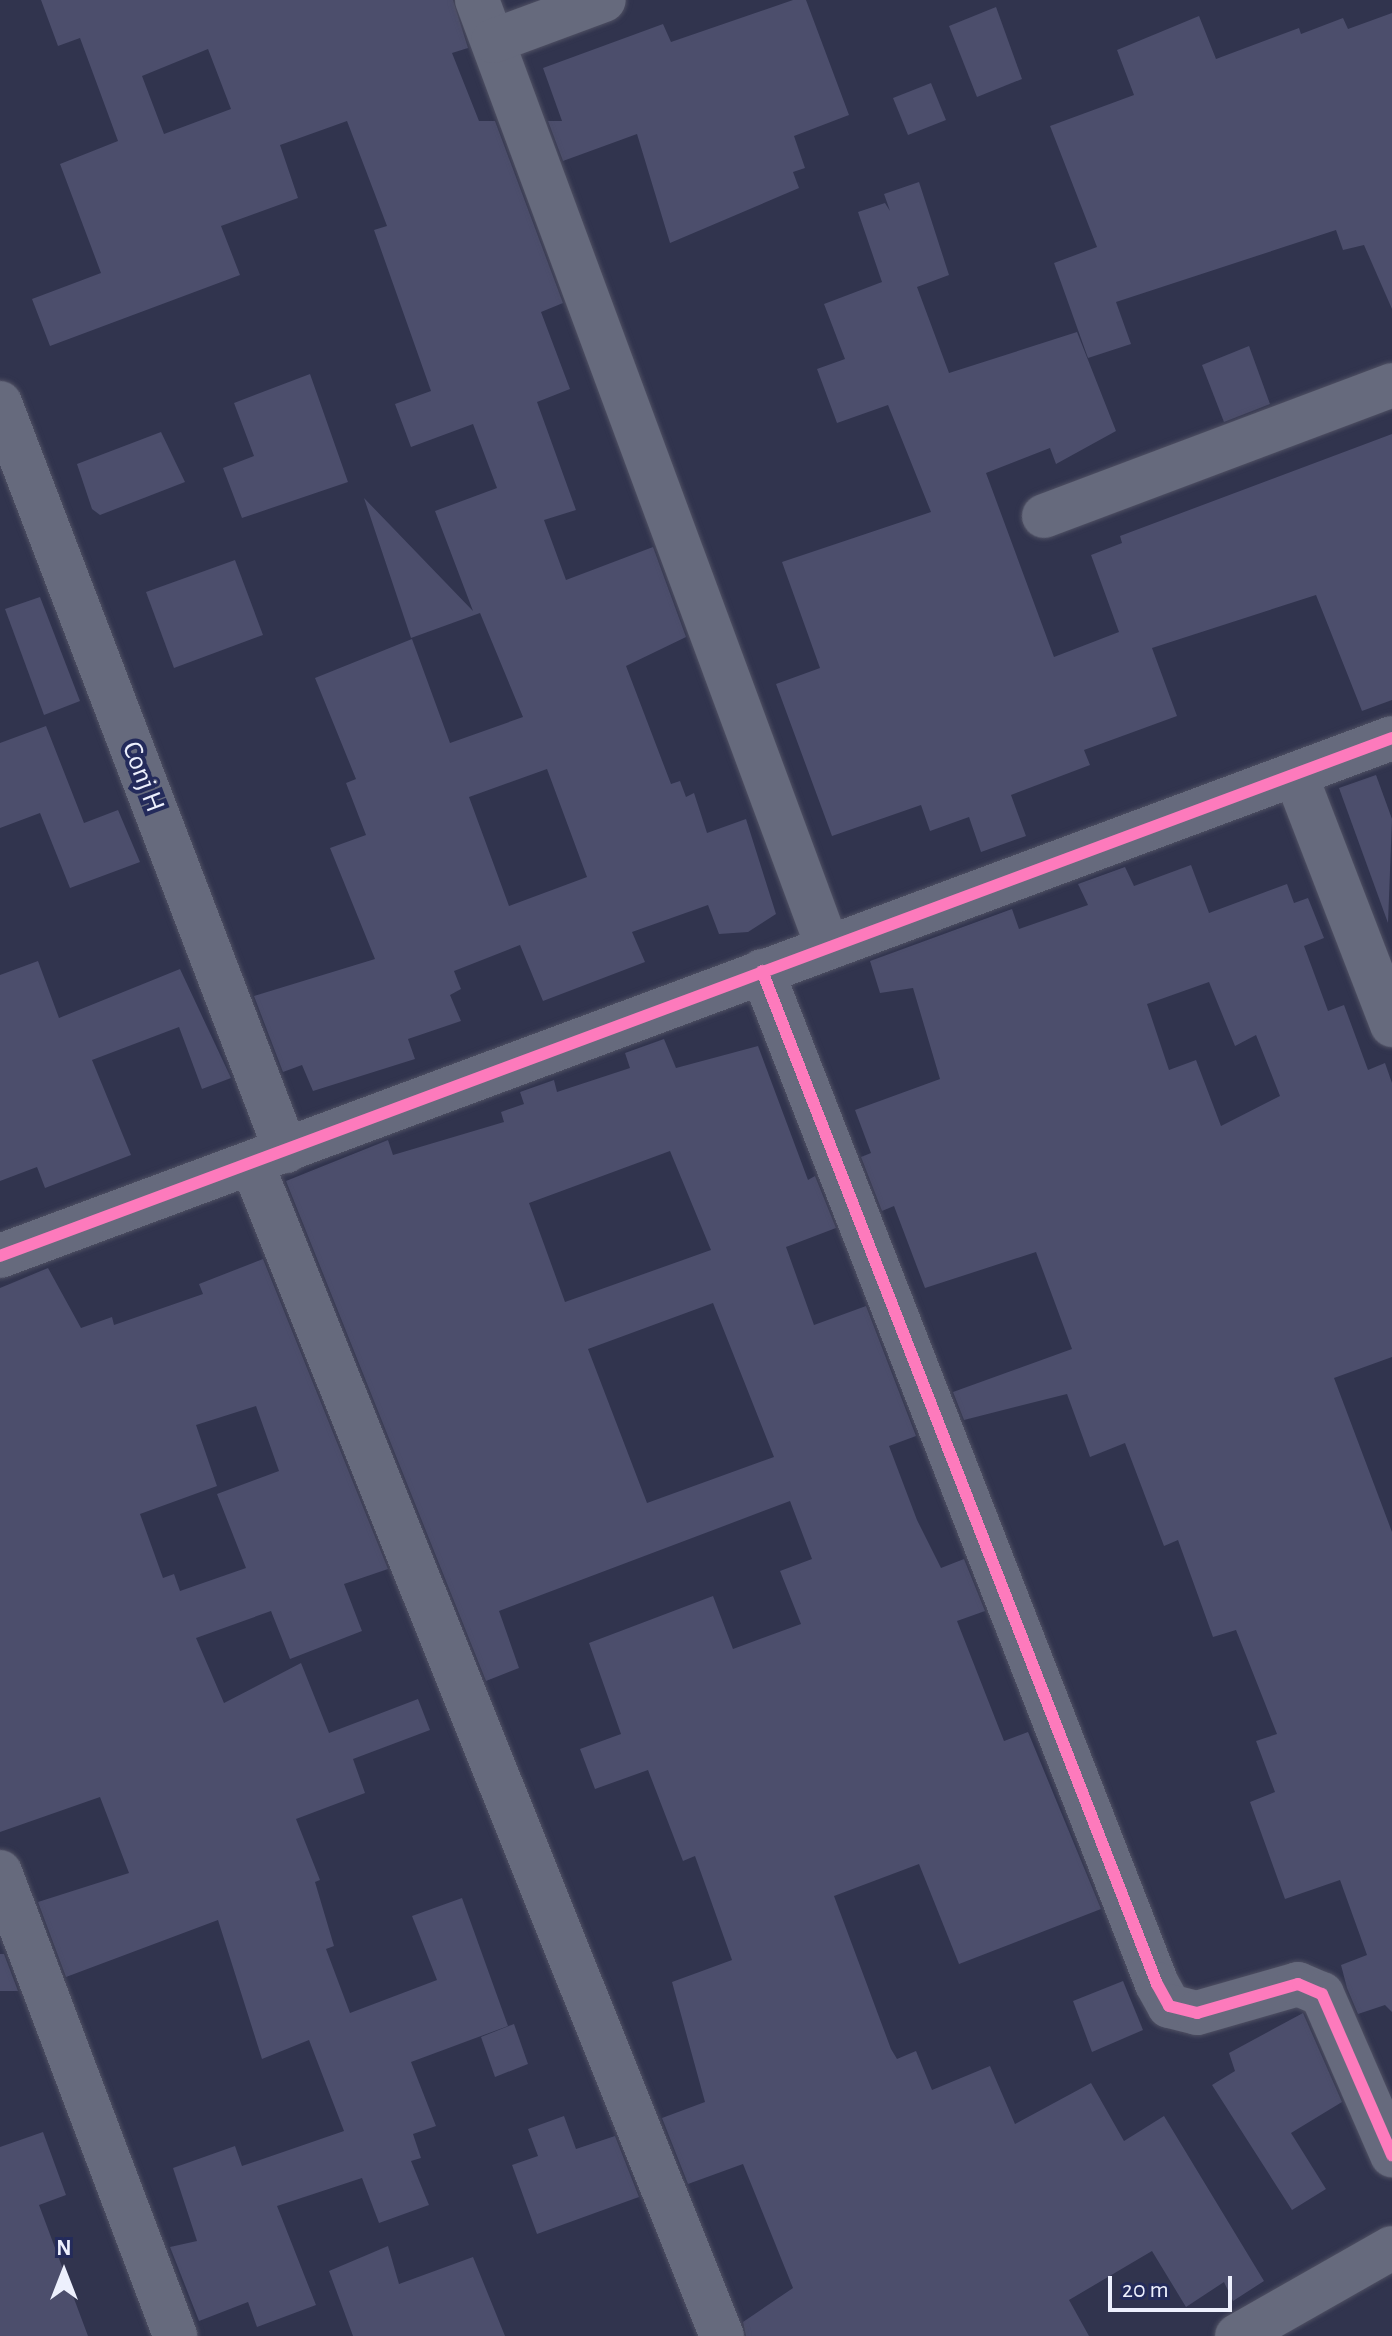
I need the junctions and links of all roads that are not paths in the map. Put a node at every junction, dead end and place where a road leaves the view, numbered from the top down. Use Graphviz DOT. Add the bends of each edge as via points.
graph roads {
  1 [pos="477,0"];
  2 [pos="604,0"];
  3 [pos="493,41"];
  4 [pos="1392,385"];
  5 [pos="0,403"];
  6 [pos="1044,516"];
  7 [pos="1392,738"];
  8 [pos="1296,776"];
  9 [pos="827,945"];
  10 [pos="762,971"];
  11 [pos="1392,1025"];
  12 [pos="269,1158"];
  13 [pos="0,1256"];
  14 [pos="0,1872"];
  15 [pos="1392,2155"];
  16 [pos="1392,2248"];
  17 [pos="175,2336"];
  18 [pos="722,2336"];
  19 [pos="1237,2336"];
  1 -- 3 [label="street"];
  2 -- 3 [label="street"];
  3 -- 9 [label="street"];
  4 -- 6 [label="street"];
  5 -- 12 [label="street, Conj H"];
  7 -- 8 [label="street"];
  8 -- 9 [label="street"];
  8 -- 11 [label="street"];
  9 -- 10 [label="street"];
  10 -- 12 [label="street"];
  10 -- 15 [label="street" via="1157,1984 1169,2006 1197,2013 1298,1984 1322,1994"];
  12 -- 13 [label="street"];
  12 -- 18 [label="street, Conj H"];
  14 -- 17 [label="street"];
  16 -- 19 [label="street"];
}
